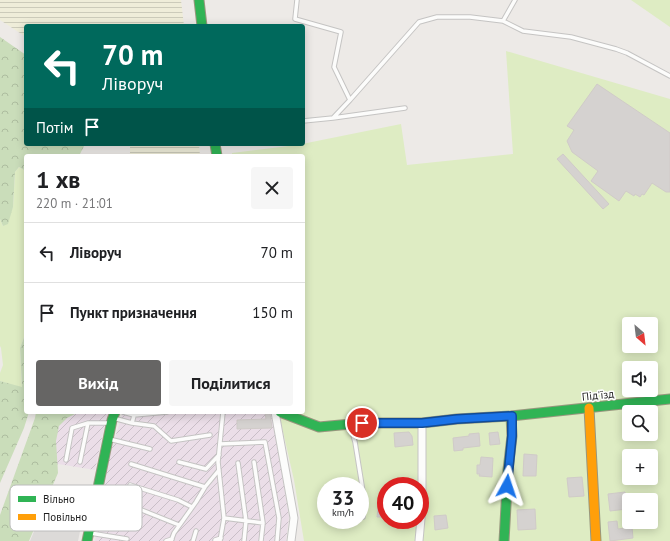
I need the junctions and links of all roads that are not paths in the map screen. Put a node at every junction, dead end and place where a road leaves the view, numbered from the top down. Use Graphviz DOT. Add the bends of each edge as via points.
graph roads {
  1 [pos="199,0"];
  2 [pos="298,0"];
  3 [pos="515,0"];
  4 [pos="503,21"];
  5 [pos="202,24"];
  6 [pos="670,76"];
  7 [pos="350,100"];
  8 [pos="405,108"];
  9 [pos="333,118"];
  10 [pos="305,122"];
  11 [pos="670,399"];
  12 [pos="589,408"];
  13 [pos="134,414"];
  14 [pos="223,414"];
  15 [pos="276,414"];
  16 [pos="285,414"];
  17 [pos="512,416"];
  18 [pos="113,418"];
  19 [pos="88,422"];
  20 [pos="132,423"];
  21 [pos="422,423"];
  22 [pos="350,424"];
  23 [pos="210,435"];
  24 [pos="108,439"];
  25 [pos="220,444"];
  26 [pos="150,449"];
  27 [pos="219,455"];
  28 [pos="66,460"];
  29 [pos="80,462"];
  30 [pos="179,462"];
  31 [pos="254,462"];
  32 [pos="238,463"];
  33 [pos="131,464"];
  34 [pos="219,470"];
  35 [pos="361,477"];
  36 [pos="98,485"];
  37 [pos="204,487"];
  38 [pos="142,489"];
  39 [pos="192,507"];
  40 [pos="142,510"];
  41 [pos="224,518"];
  42 [pos="246,521"];
  43 [pos="263,523"];
  44 [pos="179,525"];
  45 [pos="196,531"];
  46 [pos="88,537"];
  47 [pos="126,539"];
  48 [pos="172,540"];
  49 [pos="220,540"];
  50 [pos="166,541"];
  51 [pos="193,541"];
  52 [pos="215,541"];
  53 [pos="244,541"];
  54 [pos="261,541"];
  55 [pos="277,541"];
  56 [pos="291,541"];
  57 [pos="419,541"];
  58 [pos="504,541"];
  59 [pos="596,541"];
  1 -- 5 [label="street"];
  2 -- 7 [label="lane" via="295,19 341,32 334,67"];
  3 -- 4 [label="lane"];
  4 -- 6 [label="lane" via="523,31 571,37 616,49"];
  4 -- 7 [label="lane" via="437,17 419,22"];
  7 -- 9 [label="lane"];
  8 -- 9 [label="lane"];
  9 -- 10 [label="lane"];
  11 -- 12 [label="street, Під'їзд"];
  12 -- 17 [label="street, Під'їзд"];
  12 -- 59 [label="street"];
  13 -- 20 [label="lane"];
  14 -- 25 [label="lane"];
  15 -- 56 [label="street" via="294,518"];
  16 -- 22 [label="street, Під'їзд" via="319,427"];
  17 -- 21 [label="street, Під'їзд"];
  17 -- 58 [label="street"];
  18 -- 19 [label="lane"];
  18 -- 20 [label="lane"];
  18 -- 24 [label="street"];
  19 -- 28 [label="lane" via="72,428"];
  19 -- 29 [label="lane"];
  20 -- 23 [label="lane" via="154,426 171,442"];
  21 -- 22 [label="street, Під'їзд"];
  21 -- 57 [label="street" via="422,507"];
  22 -- 35 [label="lane"];
  24 -- 26 [label="lane"];
  24 -- 36 [label="street"];
  25 -- 27 [label="lane"];
  25 -- 55 [label="lane" via="265,442 280,518"];
  27 -- 30 [label="lane" via="206,469"];
  27 -- 34 [label="lane"];
  31 -- 43 [label="lane"];
  32 -- 42 [label="lane"];
  33 -- 37 [label="lane"];
  34 -- 37 [label="lane"];
  34 -- 41 [label="lane"];
  37 -- 39 [label="lane"];
  38 -- 39 [label="lane"];
  39 -- 44 [label="lane"];
  40 -- 44 [label="lane"];
  41 -- 42 [label="lane"];
  41 -- 49 [label="lane"];
  42 -- 43 [label="lane"];
  42 -- 53 [label="lane"];
  43 -- 54 [label="lane"];
  44 -- 48 [label="lane"];
  45 -- 51 [label="lane"];
  46 -- 47 [label="lane"];
  48 -- 50 [label="lane"];
  49 -- 52 [label="lane"];
}
